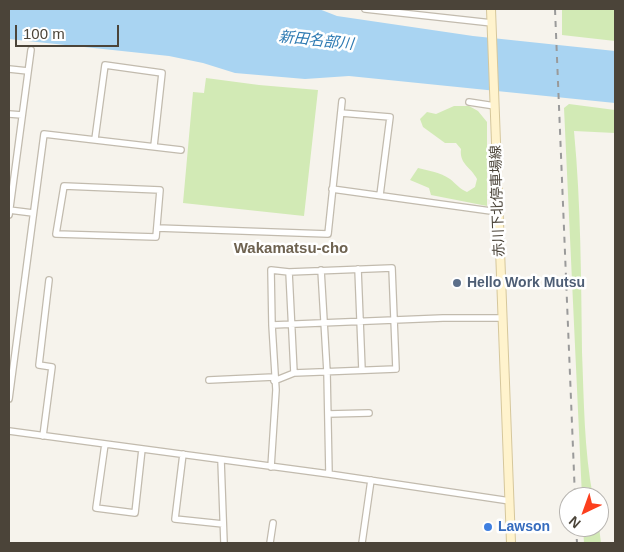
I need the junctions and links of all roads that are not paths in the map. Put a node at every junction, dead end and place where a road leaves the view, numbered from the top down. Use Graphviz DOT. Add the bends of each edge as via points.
graph roads {
  1 [pos="365,9"];
  2 [pos="491,9"];
  3 [pos="492,25"];
  4 [pos="31,50"];
  5 [pos="9,69"];
  6 [pos="28,71"];
  7 [pos="342,101"];
  8 [pos="469,102"];
  9 [pos="495,106"];
  10 [pos="341,113"];
  11 [pos="9,114"];
  12 [pos="22,115"];
  13 [pos="95,139"];
  14 [pos="154,146"];
  15 [pos="182,150"];
  16 [pos="12,159"];
  17 [pos="332,189"];
  18 [pos="380,195"];
  19 [pos="9,210"];
  20 [pos="498,212"];
  21 [pos="33,213"];
  22 [pos="9,215"];
  23 [pos="157,228"];
  24 [pos="358,269"];
  25 [pos="321,270"];
  26 [pos="289,272"];
  27 [pos="49,280"];
  28 [pos="503,318"];
  29 [pos="360,321"];
  30 [pos="394,321"];
  31 [pos="324,323"];
  32 [pos="292,324"];
  33 [pos="272,325"];
  34 [pos="362,370"];
  35 [pos="327,372"];
  36 [pos="294,373"];
  37 [pos="274,379"];
  38 [pos="209,380"];
  39 [pos="9,399"];
  40 [pos="369,413"];
  41 [pos="328,414"];
  42 [pos="9,431"];
  43 [pos="43,436"];
  44 [pos="105,444"];
  45 [pos="142,449"];
  46 [pos="183,454"];
  47 [pos="221,460"];
  48 [pos="271,467"];
  49 [pos="329,474"];
  50 [pos="371,480"];
  51 [pos="510,501"];
  52 [pos="273,523"];
  53 [pos="223,524"];
  54 [pos="224,543"];
  55 [pos="270,543"];
  56 [pos="362,543"];
  57 [pos="511,543"];
  1 -- 3 [label="street"];
  2 -- 3 [label="main road, 赤川下北停車場線"];
  3 -- 9 [label="main road, 赤川下北停車場線"];
  4 -- 6 [label="street"];
  5 -- 6 [label="street"];
  6 -- 12 [label="street"];
  7 -- 10 [label="street"];
  8 -- 9 [label="street"];
  9 -- 20 [label="main road, 赤川下北停車場線"];
  10 -- 17 [label="street"];
  10 -- 18 [label="street" via="390,118"];
  11 -- 12 [label="street"];
  12 -- 16 [label="street"];
  13 -- 14 [label="street"];
  13 -- 14 [label="street" via="105,65 162,73"];
  13 -- 21 [label="street" via="44,134"];
  14 -- 15 [label="street"];
  16 -- 19 [label="street"];
  17 -- 18 [label="street"];
  17 -- 23 [label="street" via="328,234"];
  18 -- 20 [label="street"];
  19 -- 21 [label="street"];
  19 -- 22 [label="street"];
  20 -- 28 [label="main road, 赤川下北停車場線"];
  21 -- 39 [label="street"];
  23 -- 23 [label="street" via="160,190 64,186 56,234 156,237"];
  24 -- 25 [label="street"];
  24 -- 29 [label="street"];
  24 -- 30 [label="street" via="392,268"];
  25 -- 26 [label="street"];
  25 -- 31 [label="street"];
  26 -- 32 [label="street"];
  26 -- 33 [label="street" via="271,270"];
  27 -- 43 [label="street" via="39,364 52,367"];
  28 -- 30 [label="street"];
  28 -- 51 [label="main road, 赤川下北停車場線"];
  29 -- 30 [label="street"];
  29 -- 31 [label="street"];
  29 -- 34 [label="street"];
  30 -- 34 [label="street" via="396,369"];
  31 -- 32 [label="street"];
  31 -- 35 [label="street"];
  32 -- 33 [label="street"];
  32 -- 36 [label="street"];
  33 -- 37 [label="street"];
  34 -- 35 [label="street"];
  35 -- 36 [label="street"];
  35 -- 41 [label="street"];
  36 -- 37 [label="street"];
  37 -- 38 [label="street"];
  37 -- 48 [label="street"];
  40 -- 41 [label="street"];
  41 -- 49 [label="street"];
  42 -- 43 [label="street"];
  43 -- 44 [label="street"];
  44 -- 45 [label="street"];
  44 -- 45 [label="street" via="96,508 135,513"];
  45 -- 46 [label="street"];
  46 -- 47 [label="street"];
  46 -- 53 [label="street" via="175,518"];
  47 -- 48 [label="street"];
  47 -- 53 [label="street"];
  48 -- 49 [label="street"];
  49 -- 50 [label="street"];
  50 -- 51 [label="street"];
  50 -- 56 [label="street"];
  51 -- 57 [label="main road, 赤川下北停車場線"];
  52 -- 55 [label="street"];
  53 -- 54 [label="street"];
}
